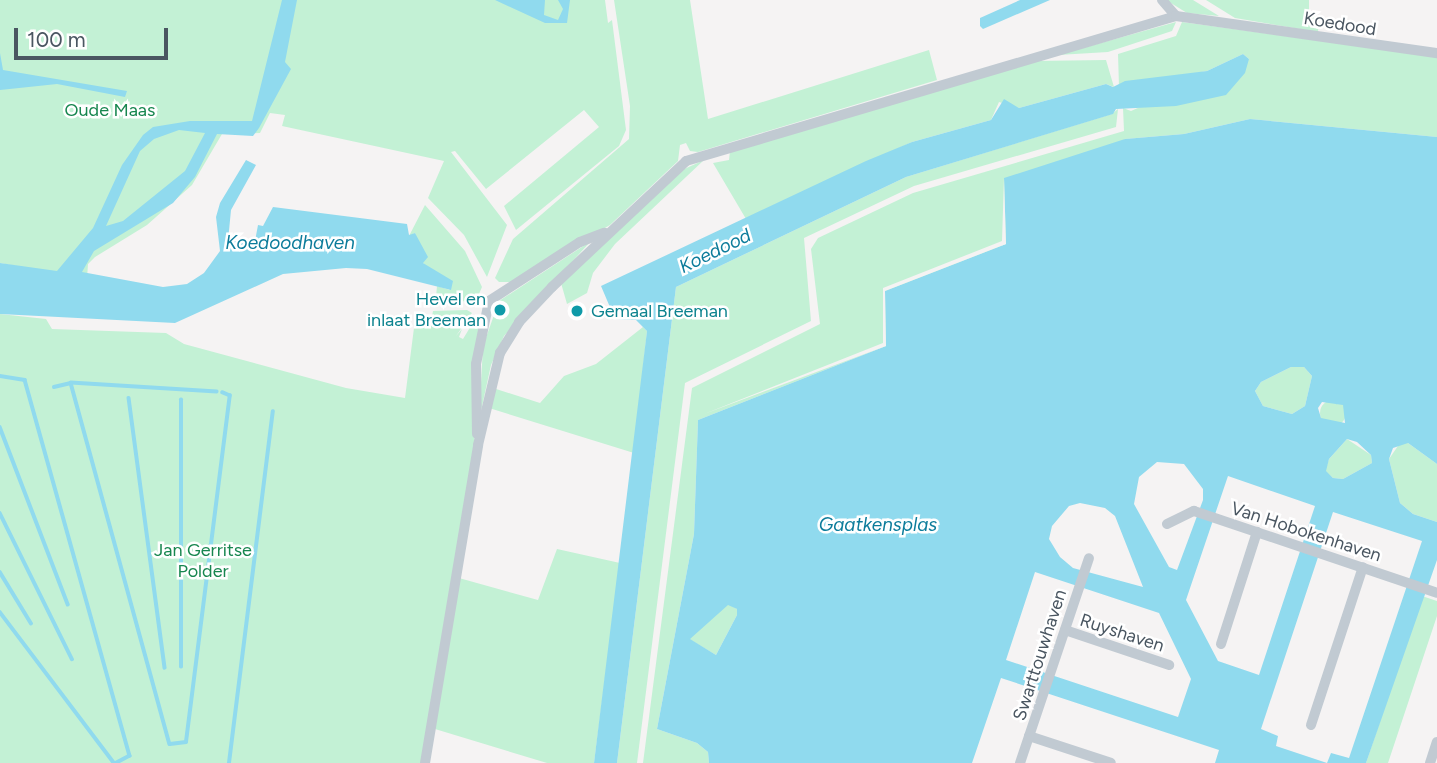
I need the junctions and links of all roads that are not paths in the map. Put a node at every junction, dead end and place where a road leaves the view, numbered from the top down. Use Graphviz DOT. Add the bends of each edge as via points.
graph roads {
  1 [pos="1162,0"];
  2 [pos="1176,16"];
  3 [pos="1437,53"];
  4 [pos="609,232"];
  5 [pos="478,445"];
  6 [pos="1167,524"];
  7 [pos="1258,532"];
  8 [pos="1088,558"];
  9 [pos="1363,567"];
  10 [pos="1437,593"];
  11 [pos="1065,630"];
  12 [pos="1221,644"];
  13 [pos="1168,665"];
  14 [pos="1311,725"];
  15 [pos="1029,736"];
  16 [pos="1437,742"];
  17 [pos="425,763"];
  18 [pos="1020,763"];
  19 [pos="1111,763"];
  20 [pos="1430,763"];
  1 -- 2 [label="street"];
  2 -- 3 [label="street, Koedood"];
  2 -- 4 [label="street, Koedood" via="686,161"];
  4 -- 5 [label="street, Koedood" via="509,337 492,378"];
  4 -- 5 [label="street" via="580,242 489,301 476,364"];
  5 -- 17 [label="street, Koedood"];
  6 -- 7 [label="street, Van Hobokenhaven" via="1197,512"];
  7 -- 9 [label="street, Van Hobokenhaven"];
  7 -- 12 [label="street"];
  8 -- 11 [label="street, Swarttouwhaven"];
  9 -- 10 [label="street, Van Hobokenhaven"];
  9 -- 14 [label="street"];
  11 -- 13 [label="street, Ruyshaven"];
  11 -- 15 [label="street, Swarttouwhaven"];
  15 -- 18 [label="street, Swarttouwhaven"];
  15 -- 19 [label="street"];
  16 -- 20 [label="street"];
}
